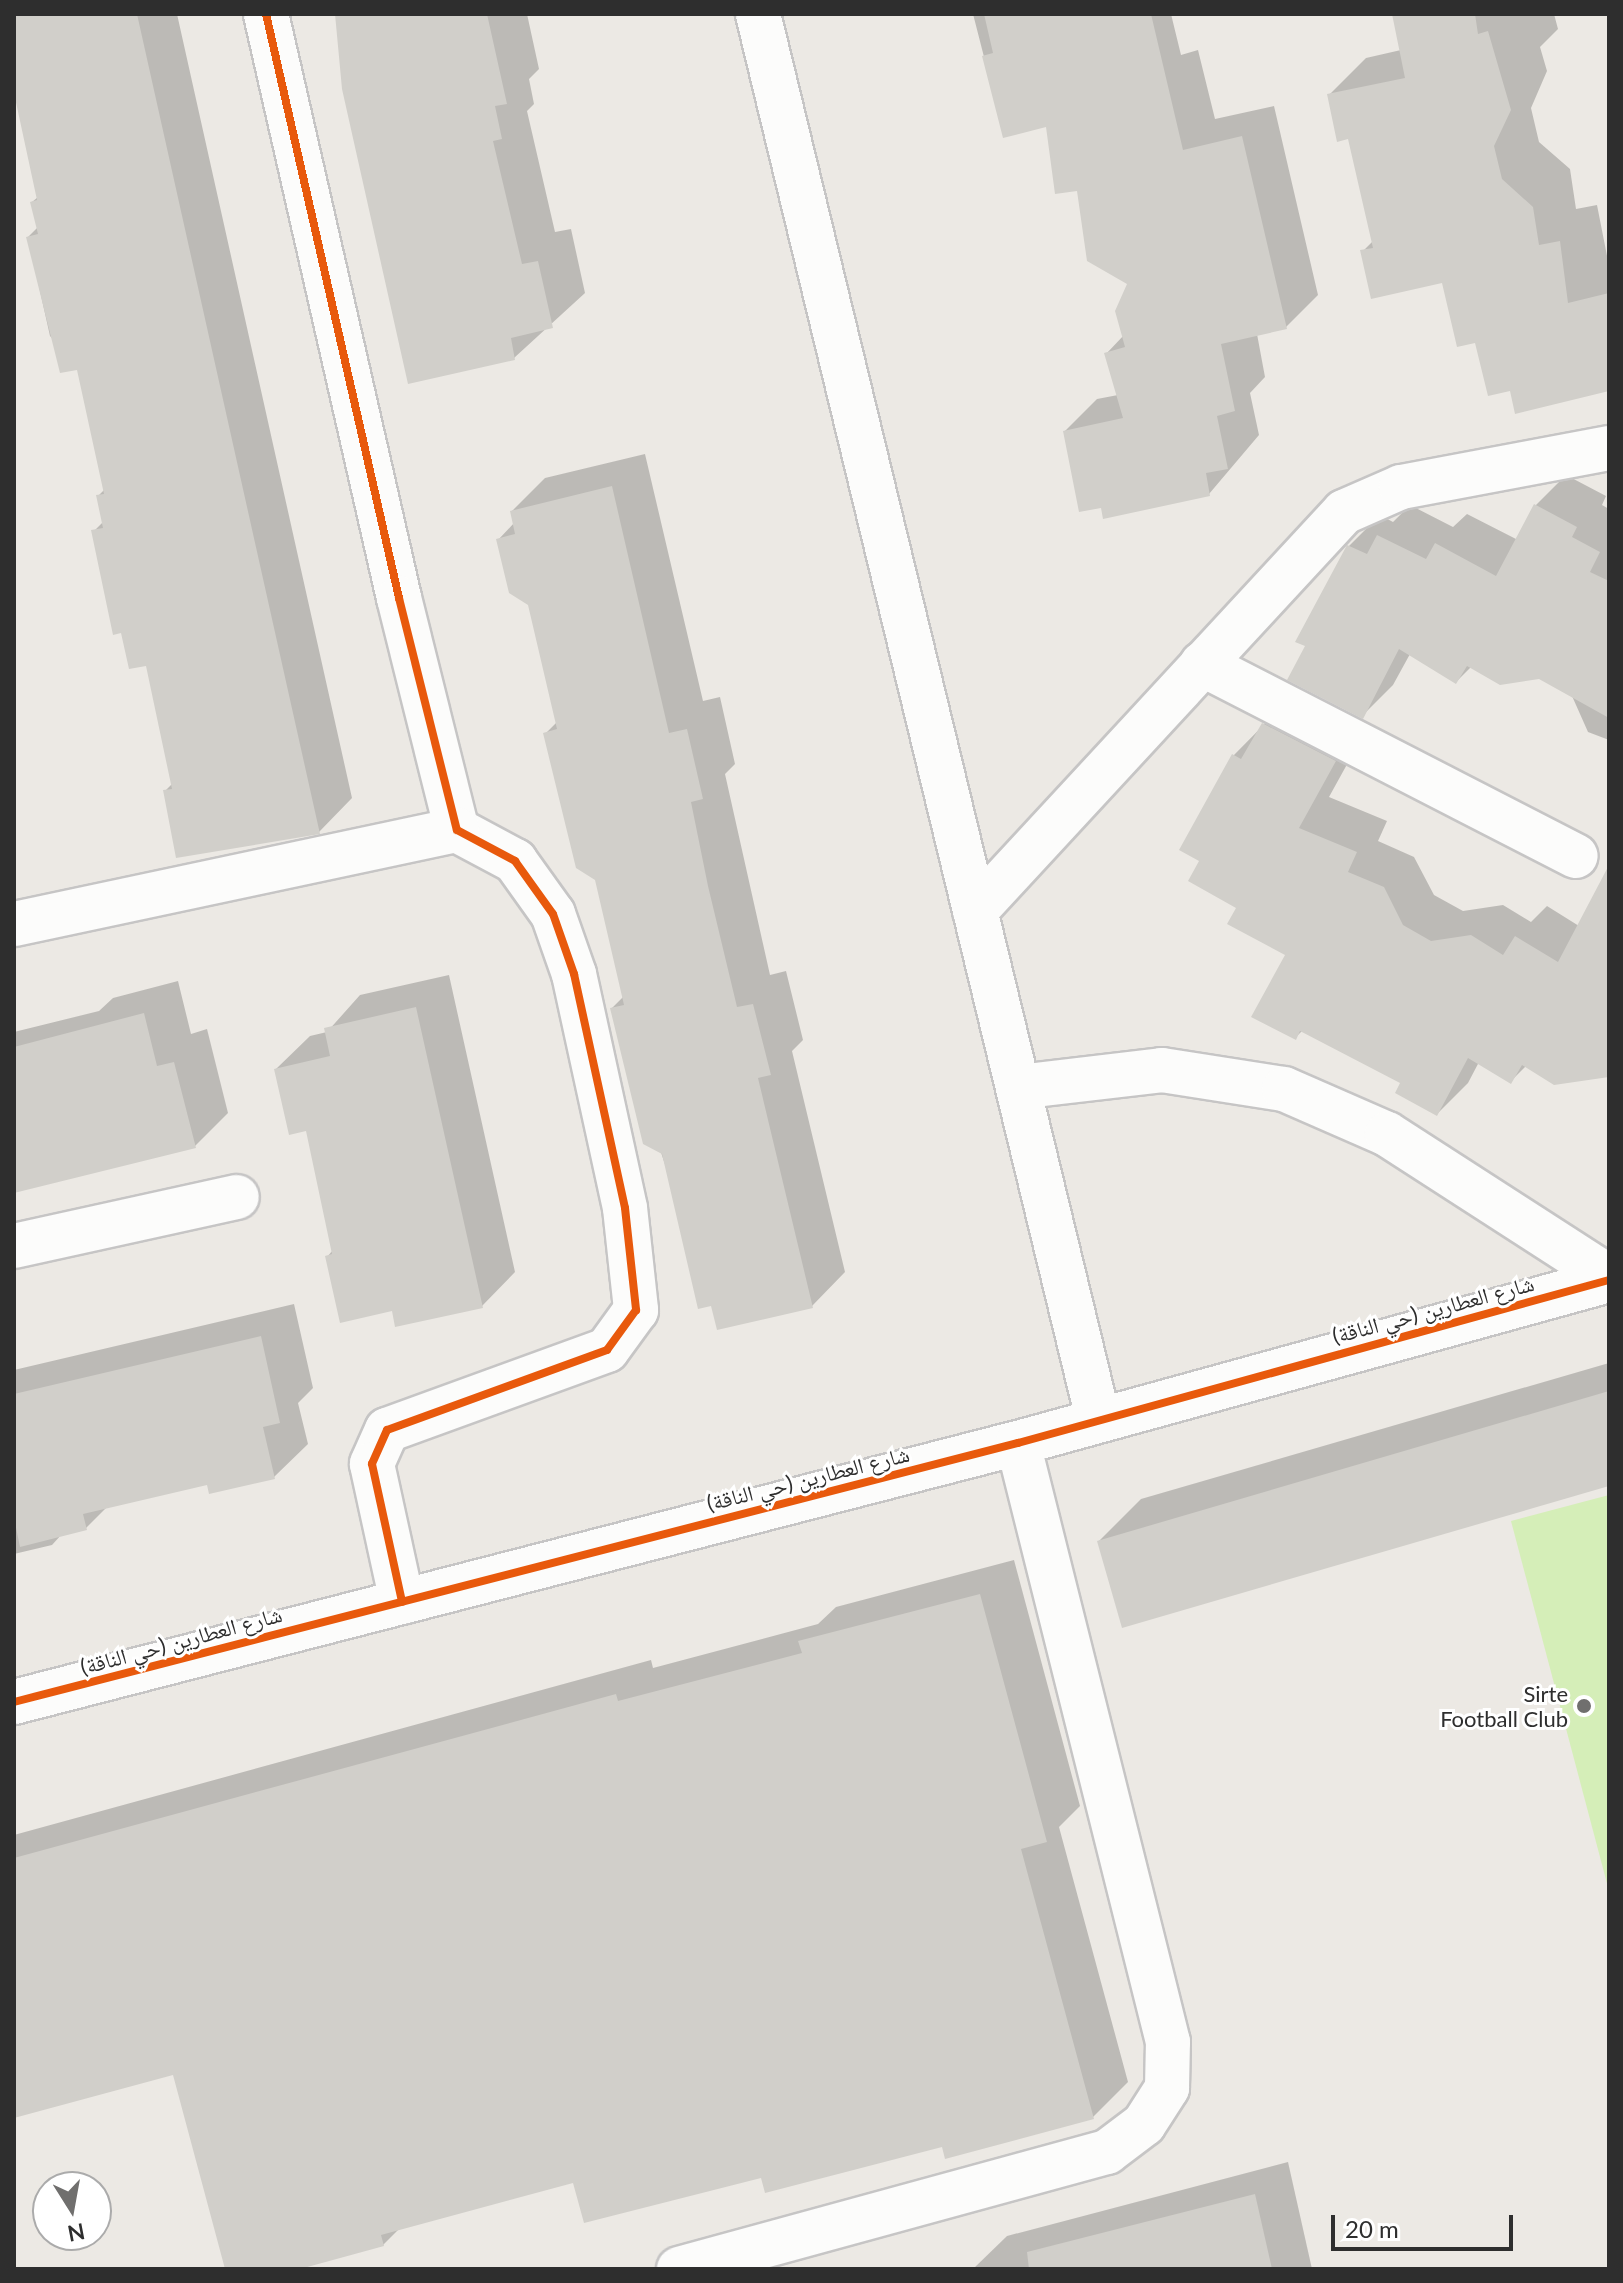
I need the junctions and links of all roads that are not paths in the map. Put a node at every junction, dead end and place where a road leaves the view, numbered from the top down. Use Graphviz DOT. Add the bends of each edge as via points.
graph roads {
  1 [pos="266,14"];
  2 [pos="758,14"];
  3 [pos="1609,448"];
  4 [pos="1202,664"];
  5 [pos="457,830"];
  6 [pos="1575,856"];
  7 [pos="975,911"];
  8 [pos="14,924"];
  9 [pos="1018,1087"];
  10 [pos="237,1197"];
  11 [pos="14,1246"];
  12 [pos="1609,1279"];
  13 [pos="1098,1418"];
  14 [pos="1018,1443"];
  15 [pos="402,1602"];
  16 [pos="14,1702"];
  17 [pos="679,2269"];
  1 -- 5 [label="street"];
  2 -- 7 [label="street"];
  3 -- 4 [label="street" via="1401,487 1344,512"];
  4 -- 6 [label="street"];
  4 -- 7 [label="street"];
  5 -- 8 [label="street"];
  5 -- 15 [label="street" via="515,861 553,914 574,974 625,1208 636,1310 607,1350 387,1430 372,1464"];
  7 -- 9 [label="street"];
  9 -- 12 [label="street" via="1162,1070 1284,1089 1387,1134"];
  9 -- 13 [label="street"];
  10 -- 11 [label="street"];
  12 -- 13 [label="street, شارع العطارين (حي الناقة)"];
  13 -- 14 [label="street, شارع العطارين (حي الناقة)"];
  14 -- 15 [label="street, شارع العطارين (حي الناقة)"];
  14 -- 17 [label="street" via="1168,2042 1167,2088 1144,2124 1107,2152"];
  15 -- 16 [label="street, شارع العطارين (حي الناقة)"];
}
